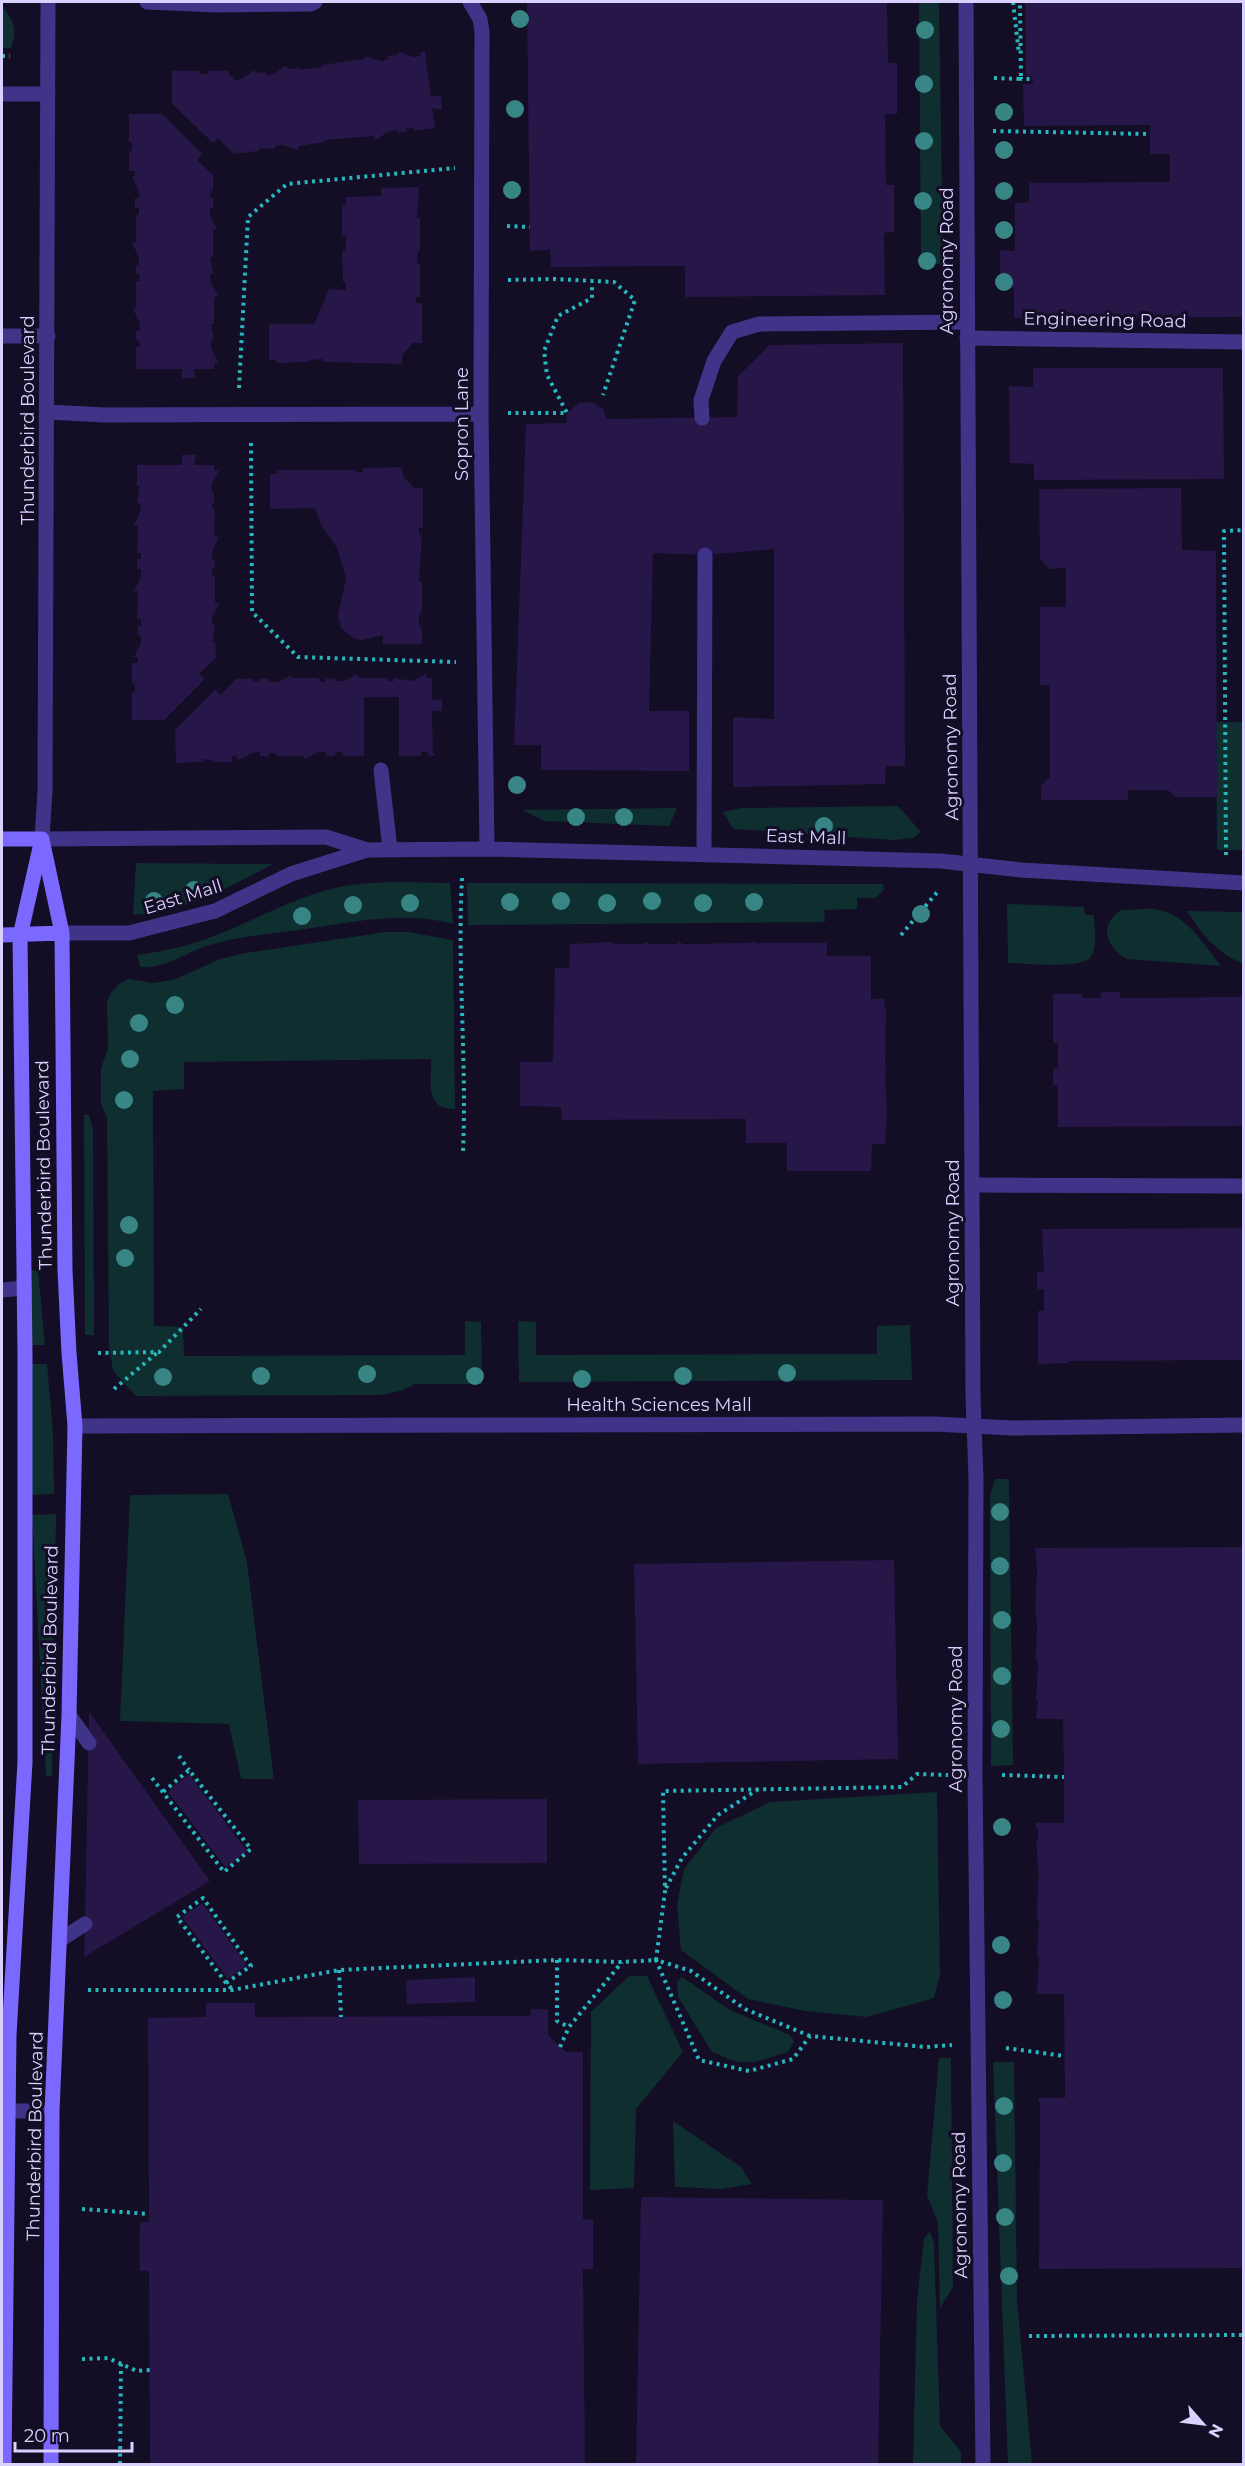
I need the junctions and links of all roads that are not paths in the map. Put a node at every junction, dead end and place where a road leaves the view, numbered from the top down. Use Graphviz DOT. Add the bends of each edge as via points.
graph roads {
  1 [pos="48,2"];
  2 [pos="147,2"];
  3 [pos="315,2"];
  4 [pos="470,2"];
  5 [pos="966,2"];
  6 [pos="2,94"];
  7 [pos="48,94"];
  8 [pos="967,322"];
  9 [pos="2,336"];
  10 [pos="48,336"];
  11 [pos="967,339"];
  12 [pos="1244,342"];
  13 [pos="47,412"];
  14 [pos="481,414"];
  15 [pos="702,418"];
  16 [pos="705,555"];
  17 [pos="381,770"];
  18 [pos="2,839"];
  19 [pos="42,839"];
  20 [pos="390,849"];
  21 [pos="487,849"];
  22 [pos="367,850"];
  23 [pos="704,854"];
  24 [pos="972,864"];
  25 [pos="1244,883"];
  26 [pos="62,933"];
  27 [pos="2,935"];
  28 [pos="20,936"];
  29 [pos="972,1185"];
  30 [pos="1244,1186"];
  31 [pos="24,1288"];
  32 [pos="2,1290"];
  33 [pos="1244,1425"];
  34 [pos="75,1426"];
  35 [pos="974,1426"];
  36 [pos="69,1715"];
  37 [pos="89,1743"];
  38 [pos="85,1924"];
  39 [pos="60,1940"];
  40 [pos="5,2035"];
  41 [pos="7,2111"];
  42 [pos="52,2111"];
  43 [pos="4,2464"];
  44 [pos="51,2464"];
  45 [pos="983,2464"];
  1 -- 7 [label="street, Thunderbird Boulevard"];
  2 -- 3 [label="street"];
  4 -- 14 [label="street, Sopron Lane" via="482,32"];
  5 -- 8 [label="street, Agronomy Road"];
  6 -- 7 [label="street"];
  7 -- 10 [label="street, Thunderbird Boulevard"];
  8 -- 11 [label="street, Agronomy Road"];
  8 -- 15 [label="street" via="759,324 732,333 714,361 701,400"];
  9 -- 10 [label="street"];
  10 -- 13 [label="street, Thunderbird Boulevard"];
  11 -- 12 [label="street, Engineering Road"];
  11 -- 24 [label="street, Agronomy Road"];
  13 -- 14 [label="street"];
  13 -- 19 [label="street, Thunderbird Boulevard"];
  14 -- 21 [label="street, Sopron Lane"];
  16 -- 23 [label="street"];
  17 -- 20 [label="street"];
  18 -- 19 [label="street, East Mall"];
  19 -- 22 [label="street, East Mall" via="327,837"];
  19 -- 26 [label="street, Thunderbird Boulevard"];
  19 -- 28 [label="street, Thunderbird Boulevard"];
  20 -- 21 [label="street, East Mall"];
  20 -- 22 [label="street, East Mall"];
  21 -- 23 [label="street, East Mall"];
  22 -- 26 [label="street, East Mall" via="291,874 216,911 129,933"];
  23 -- 24 [label="street, East Mall"];
  24 -- 25 [label="street, East Mall"];
  24 -- 29 [label="street, Agronomy Road"];
  26 -- 28 [label="street, East Mall"];
  26 -- 34 [label="street, Thunderbird Boulevard" via="65,1270"];
  27 -- 28 [label="street, East Mall"];
  28 -- 31 [label="street, Thunderbird Boulevard"];
  29 -- 30 [label="street"];
  29 -- 35 [label="street, Agronomy Road"];
  31 -- 32 [label="street"];
  31 -- 40 [label="street, Thunderbird Boulevard" via="25,1762"];
  33 -- 35 [label="street, Health Sciences Mall"];
  34 -- 35 [label="street, Health Sciences Mall"];
  34 -- 36 [label="street, Thunderbird Boulevard"];
  35 -- 45 [label="street, Agronomy Road"];
  36 -- 37 [label="street"];
  36 -- 39 [label="street, Thunderbird Boulevard"];
  38 -- 39 [label="street"];
  39 -- 42 [label="street, Thunderbird Boulevard"];
  40 -- 41 [label="street, Thunderbird Boulevard"];
  41 -- 42 [label="street"];
  41 -- 43 [label="street, Thunderbird Boulevard"];
  42 -- 44 [label="street, Thunderbird Boulevard"];
}
